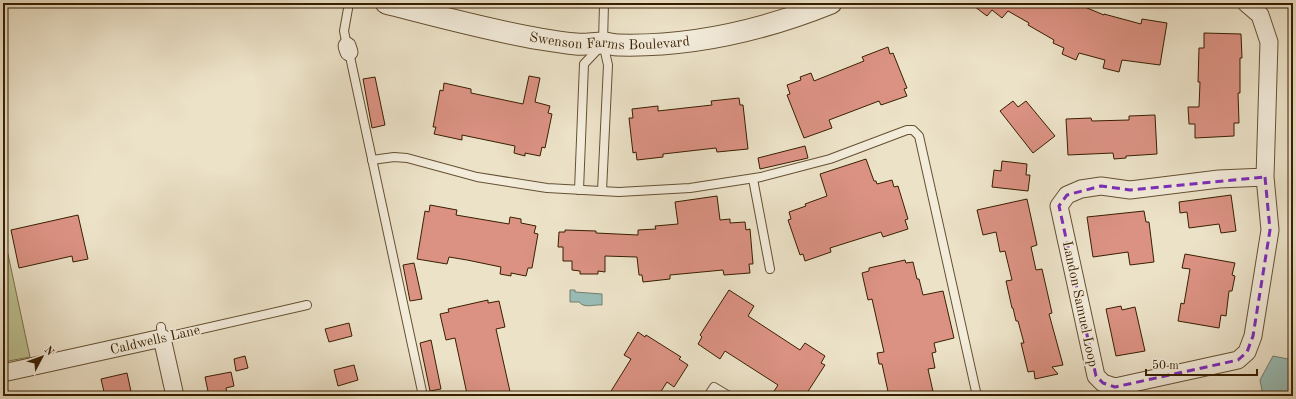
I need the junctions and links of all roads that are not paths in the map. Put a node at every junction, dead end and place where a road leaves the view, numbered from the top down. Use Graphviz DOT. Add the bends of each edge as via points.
graph roads {
  1 [pos="349,3"];
  2 [pos="386,3"];
  3 [pos="604,3"];
  4 [pos="831,3"];
  5 [pos="1246,3"];
  6 [pos="603,43"];
  7 [pos="372,160"];
  8 [pos="1265,177"];
  9 [pos="753,179"];
  10 [pos="579,190"];
  11 [pos="602,191"];
  12 [pos="770,269"];
  13 [pos="306,305"];
  14 [pos="161,333"];
  15 [pos="3,373"];
  16 [pos="175,396"];
  17 [pos="423,396"];
  18 [pos="708,396"];
  19 [pos="729,396"];
  20 [pos="977,396"];
  1 -- 7 [label="lane" via="344,32"];
  2 -- 6 [label="street, Swenson Farms Boulevard" via="540,40 577,44"];
  3 -- 6 [label="lane"];
  4 -- 6 [label="street, Swenson Farms Boulevard" via="798,16 715,38 659,44"];
  5 -- 8 [label="street, Landon Samuel Loop" via="1260,15 1269,42"];
  6 -- 10 [label="lane" via="584,64"];
  6 -- 11 [label="lane" via="608,65"];
  7 -- 10 [label="lane" via="407,158 476,177 547,188"];
  7 -- 17 [label="lane"];
  8 -- 8 [label="street, Landon Samuel Loop" via="1270,230 1253,336 1247,352 1238,360 1115,387 1103,383 1096,376 1059,206 1067,195 1080,189 1101,186 1130,190 1219,178"];
  9 -- 11 [label="lane" via="690,188"];
  9 -- 12 [label="lane"];
  9 -- 20 [label="lane" via="830,159 913,130 919,136"];
  10 -- 11 [label="lane"];
  13 -- 14 [label="lane, Caldwells Lane"];
  14 -- 15 [label="street, Caldwells Lane"];
  14 -- 16 [label="street"];
  18 -- 19 [label="lane" via="714,387"];
}
